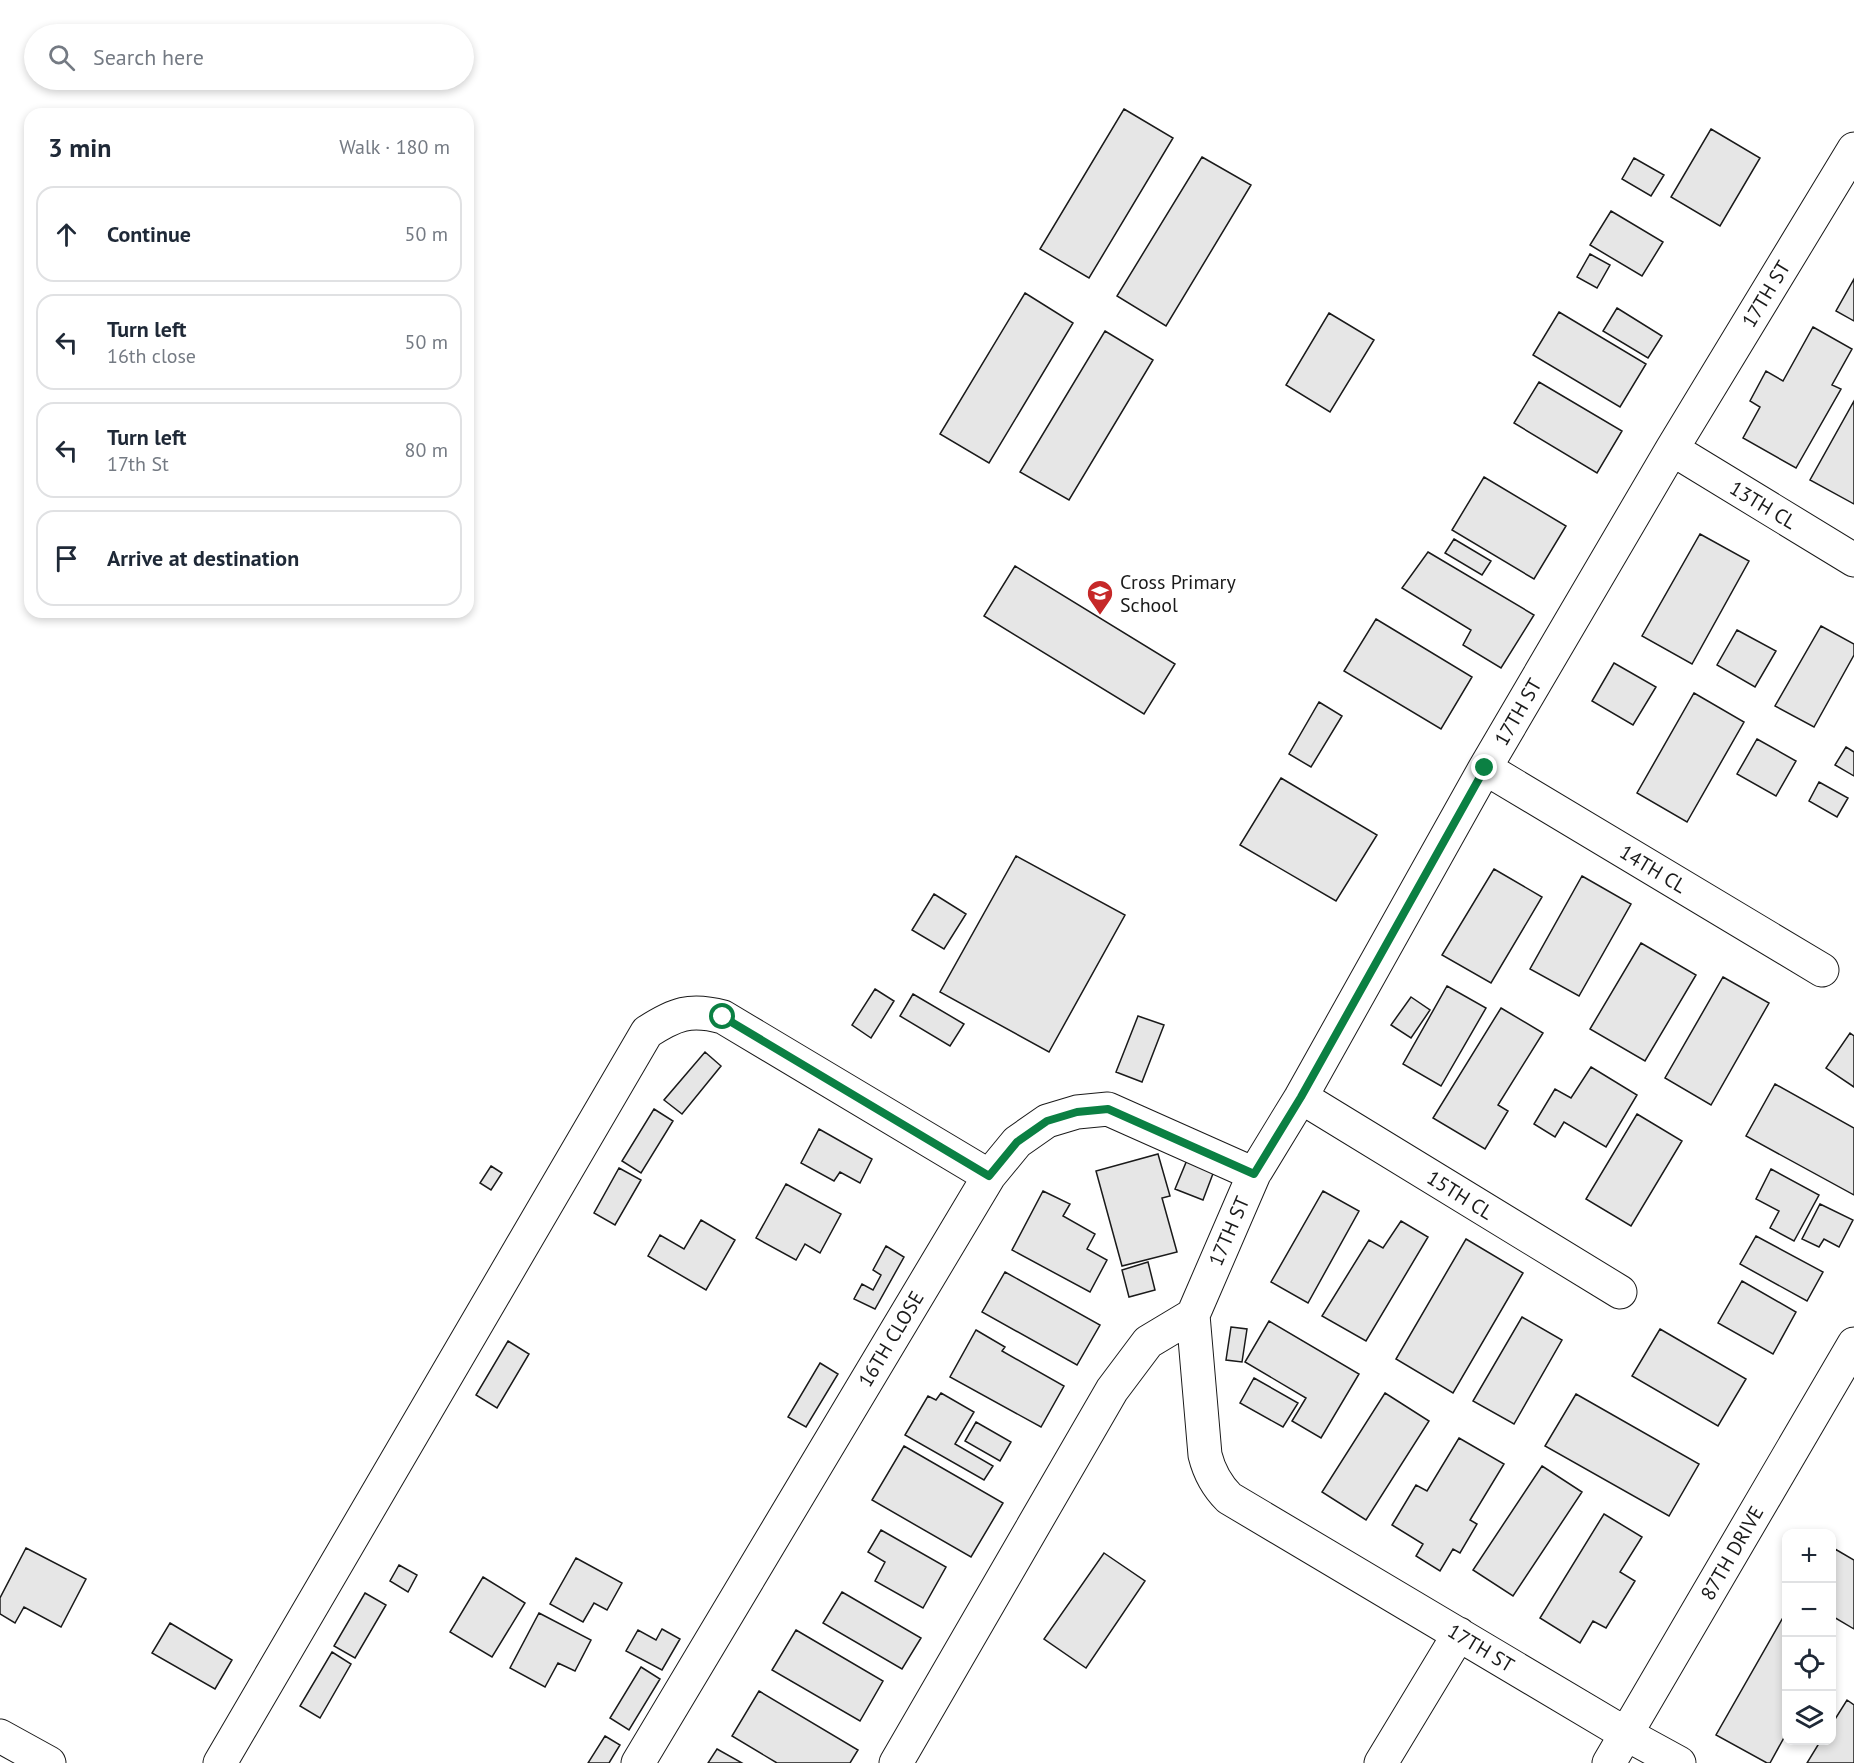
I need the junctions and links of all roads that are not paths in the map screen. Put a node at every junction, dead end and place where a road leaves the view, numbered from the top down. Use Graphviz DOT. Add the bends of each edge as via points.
graph roads {
  1 [pos="1854,149"];
  2 [pos="1672,449"];
  3 [pos="1854,560"];
  4 [pos="1485,768"];
  5 [pos="1822,970"];
  6 [pos="1301,1097"];
  7 [pos="1254,1174"];
  8 [pos="989,1176"];
  9 [pos="1620,1292"];
  10 [pos="1193,1315"];
  11 [pos="1854,1344"];
  12 [pos="1459,1634"];
  13 [pos="1626,1734"];
  14 [pos="0,1736"];
  15 [pos="49,1763"];
  16 [pos="220,1763"];
  17 [pos="638,1763"];
  18 [pos="896,1763"];
  19 [pos="1381,1763"];
  20 [pos="1609,1763"];
  21 [pos="1679,1763"];
  1 -- 2 [label="street, 17TH ST"];
  2 -- 3 [label="street, 13TH CL"];
  2 -- 4 [label="street, 17TH ST"];
  4 -- 5 [label="street, 14TH CL"];
  4 -- 6 [label="street, 17TH ST"];
  6 -- 7 [label="street, 17TH ST"];
  6 -- 9 [label="street, 15TH CL"];
  7 -- 8 [label="street, 16TH CLOSE" via="1108,1109 1077,1112 1047,1121 1017,1142"];
  7 -- 10 [label="street, 17TH ST"];
  8 -- 16 [label="street" via="723,1017 690,1012 668,1018 647,1032"];
  8 -- 17 [label="street, 16TH CLOSE"];
  10 -- 12 [label="street, 17TH ST" via="1205,1455 1220,1489 1229,1498"];
  10 -- 18 [label="street" via="1148,1342 1112,1390"];
  11 -- 13 [label="street, 87TH DRIVE"];
  12 -- 13 [label="street, 17TH ST"];
  12 -- 19 [label="street"];
  13 -- 20 [label="street, 87TH DRIVE"];
  13 -- 21 [label="street, 17TH ST"];
  14 -- 15 [label="street"];
}
